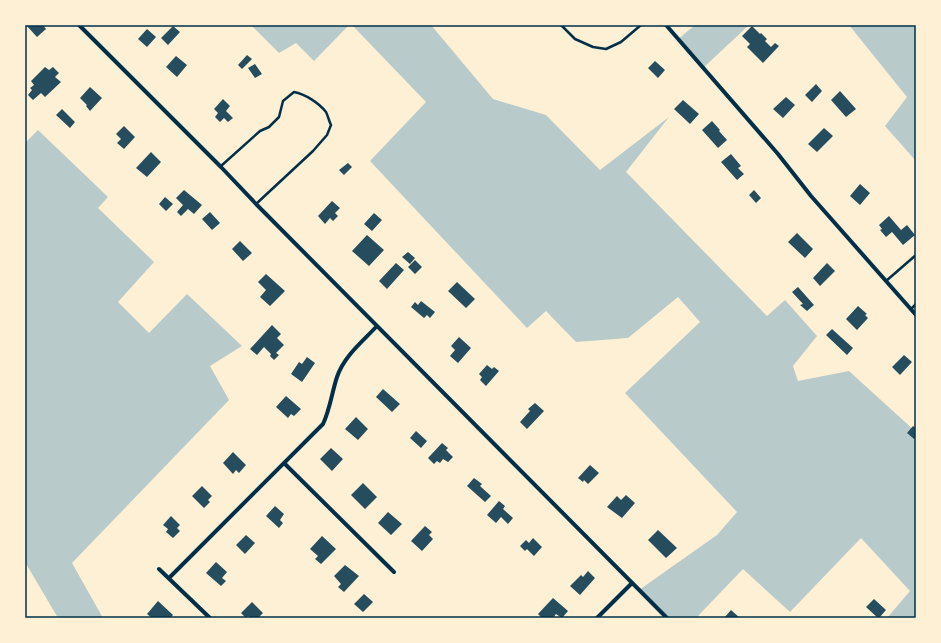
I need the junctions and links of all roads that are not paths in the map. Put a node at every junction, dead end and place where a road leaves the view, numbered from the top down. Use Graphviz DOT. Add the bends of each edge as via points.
graph roads {
  1 [pos="79,25"];
  2 [pos="561,25"];
  3 [pos="641,25"];
  4 [pos="666,25"];
  5 [pos="220,167"];
  6 [pos="256,204"];
  7 [pos="916,255"];
  8 [pos="886,281"];
  9 [pos="916,304"];
  10 [pos="911,309"];
  11 [pos="916,315"];
  12 [pos="377,326"];
  13 [pos="285,464"];
  14 [pos="159,569"];
  15 [pos="394,572"];
  16 [pos="170,578"];
  17 [pos="632,583"];
  18 [pos="210,618"];
  19 [pos="597,618"];
  20 [pos="667,618"];
  1 -- 5 [label="street"];
  2 -- 3 [label="lane" via="575,39 593,47 606,49 621,42"];
  4 -- 8 [label="street"];
  5 -- 6 [label="street"];
  5 -- 6 [label="lane" via="279,117 283,101 294,92 311,99 326,112 331,124 327,135"];
  6 -- 12 [label="street"];
  7 -- 8 [label="lane"];
  8 -- 10 [label="street"];
  9 -- 10 [label="lane"];
  10 -- 11 [label="street"];
  12 -- 13 [label="street" via="347,358 337,376 329,412 323,424"];
  12 -- 17 [label="street"];
  13 -- 15 [label="street"];
  13 -- 16 [label="street"];
  14 -- 16 [label="street"];
  16 -- 18 [label="street"];
  17 -- 19 [label="street"];
  17 -- 20 [label="street"];
}
